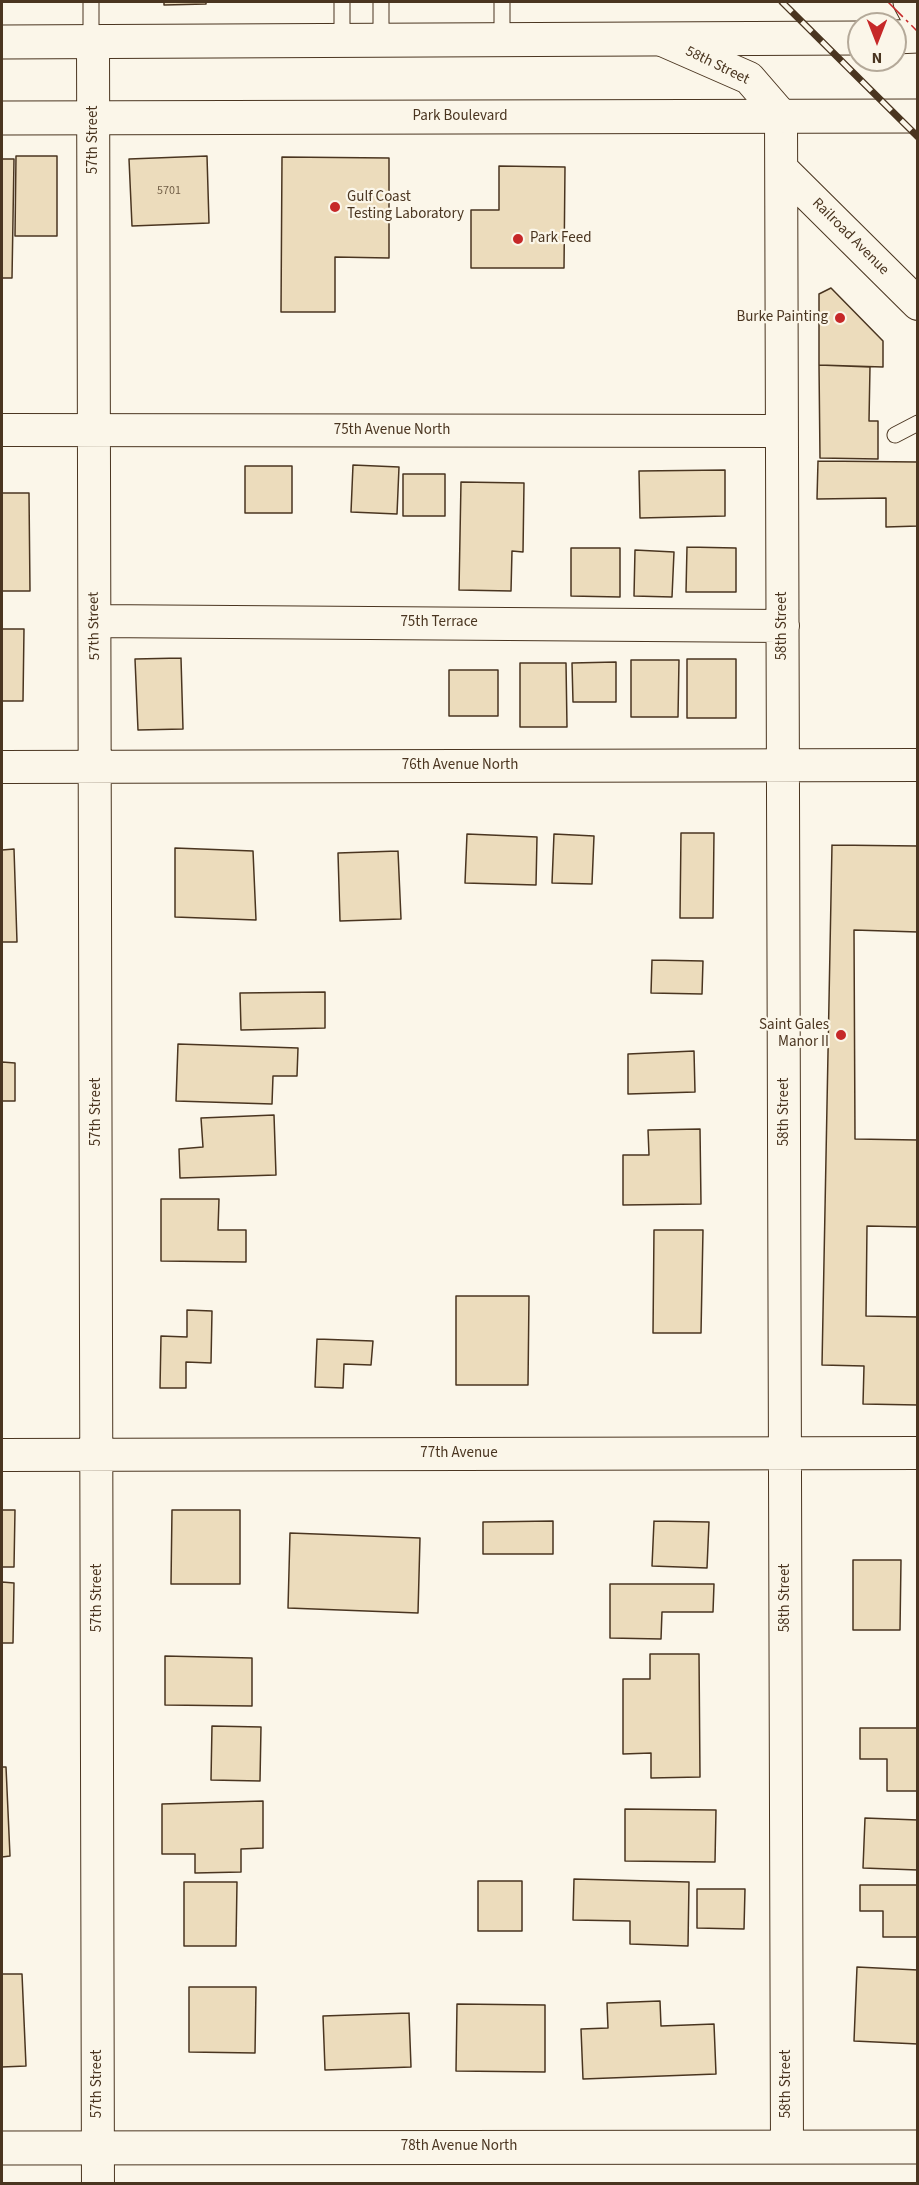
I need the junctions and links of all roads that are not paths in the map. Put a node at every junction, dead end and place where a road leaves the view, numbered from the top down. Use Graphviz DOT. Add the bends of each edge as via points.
graph roads {
  1 [pos="91,2"];
  2 [pos="342,2"];
  3 [pos="381,2"];
  4 [pos="502,2"];
  5 [pos="910,2"];
  6 [pos="918,17"];
  7 [pos="660,39"];
  8 [pos="847,39"];
  9 [pos="342,40"];
  10 [pos="381,40"];
  11 [pos="502,40"];
  12 [pos="92,41"];
  13 [pos="2,42"];
  14 [pos="781,115"];
  15 [pos="918,116"];
  16 [pos="2,118"];
  17 [pos="94,118"];
  18 [pos="783,170"];
  19 [pos="918,304"];
  20 [pos="918,423"];
  21 [pos="2,430"];
  22 [pos="93,431"];
  23 [pos="782,431"];
  24 [pos="895,435"];
  25 [pos="95,621"];
  26 [pos="783,626"];
  27 [pos="784,765"];
  28 [pos="918,765"];
  29 [pos="2,767"];
  30 [pos="96,767"];
  31 [pos="918,1453"];
  32 [pos="786,1454"];
  33 [pos="2,1455"];
  34 [pos="98,1455"];
  35 [pos="787,2146"];
  36 [pos="918,2147"];
  37 [pos="2,2148"];
  38 [pos="98,2148"];
  39 [pos="98,2184"];
  1 -- 12 [label="lane"];
  2 -- 9 [label="lane"];
  3 -- 10 [label="lane"];
  4 -- 11 [label="lane"];
  5 -- 6 [label="main road"];
  7 -- 8 [label="main road"];
  7 -- 11 [label="main road"];
  7 -- 14 [label="street, 58th Street" via="749,78"];
  9 -- 10 [label="main road"];
  9 -- 12 [label="main road"];
  10 -- 11 [label="main road"];
  12 -- 13 [label="main road"];
  12 -- 17 [label="street, 57th Street"];
  14 -- 15 [label="main road, Park Boulevard"];
  14 -- 17 [label="main road, Park Boulevard"];
  14 -- 18 [label="street, 58th Street"];
  16 -- 17 [label="main road, Park Boulevard"];
  17 -- 22 [label="street, 57th Street"];
  18 -- 19 [label="street, Railroad Avenue"];
  18 -- 23 [label="street, 58th Street"];
  20 -- 24 [label="lane"];
  21 -- 22 [label="street, 75th Avenue North"];
  22 -- 23 [label="street, 75th Avenue North"];
  22 -- 25 [label="street, 57th Street"];
  23 -- 26 [label="street, 58th Street"];
  25 -- 26 [label="street, 75th Terrace"];
  25 -- 30 [label="street, 57th Street"];
  26 -- 27 [label="street, 58th Street"];
  27 -- 28 [label="street, 76th Avenue North"];
  27 -- 30 [label="street, 76th Avenue North"];
  27 -- 32 [label="street, 58th Street"];
  29 -- 30 [label="street, 76th Avenue North"];
  30 -- 34 [label="street, 57th Street"];
  31 -- 32 [label="street, 77th Avenue"];
  32 -- 34 [label="street, 77th Avenue"];
  32 -- 35 [label="street, 58th Street"];
  33 -- 34 [label="street, 77th Avenue"];
  34 -- 38 [label="street, 57th Street"];
  35 -- 36 [label="main road, 78th Avenue North"];
  35 -- 38 [label="main road, 78th Avenue North"];
  37 -- 38 [label="main road, 78th Avenue North"];
  38 -- 39 [label="street, 57th Street"];
}
